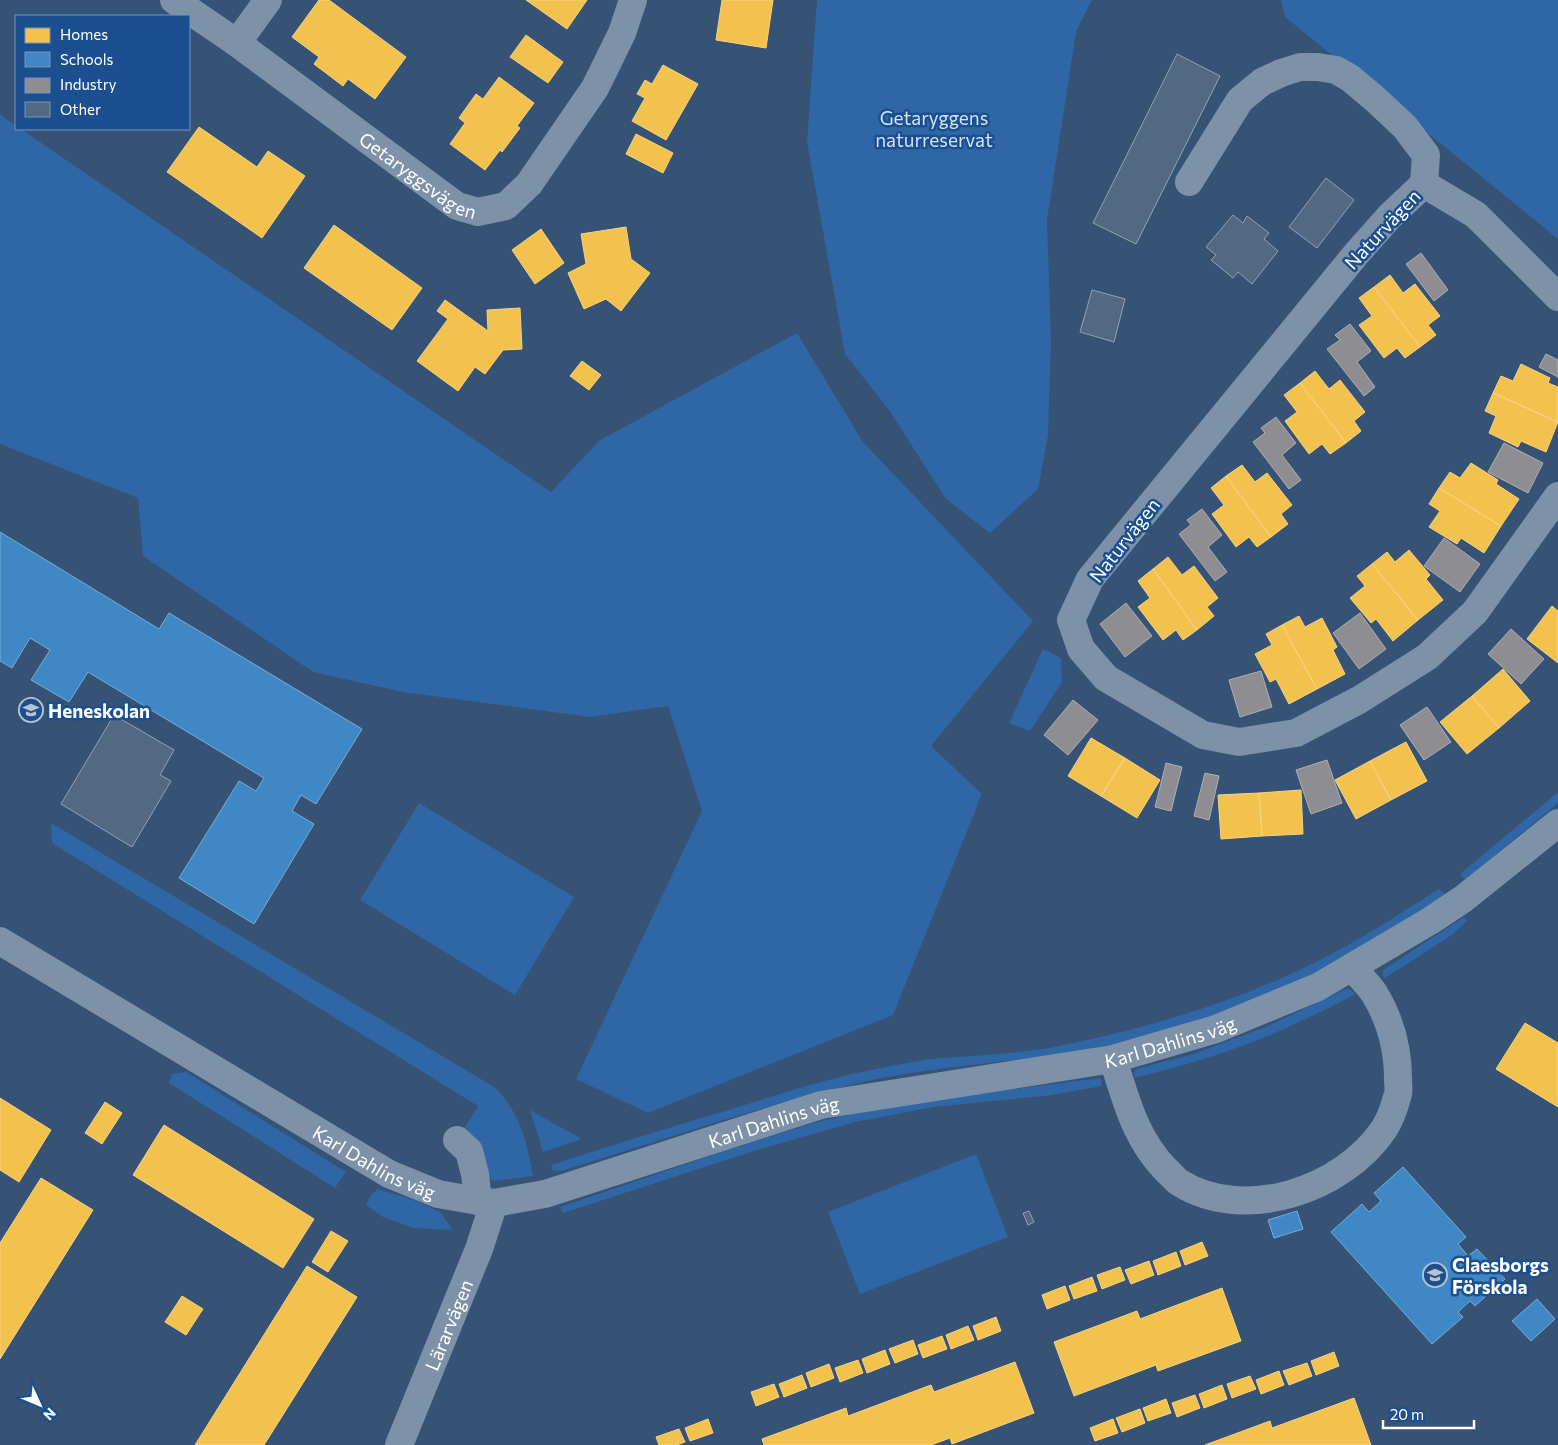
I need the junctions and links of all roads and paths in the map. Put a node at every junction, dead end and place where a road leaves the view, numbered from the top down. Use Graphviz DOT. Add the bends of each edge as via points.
graph roads {
  1 [pos="174,0"];
  2 [pos="268,0"];
  3 [pos="633,0"];
  4 [pos="237,43"];
  5 [pos="1189,182"];
  6 [pos="1424,184"];
  7 [pos="1558,297"];
  8 [pos="1558,496"];
  9 [pos="1558,822"];
  10 [pos="0,941"];
  11 [pos="1352,967"];
  12 [pos="1113,1059"];
  13 [pos="458,1140"];
  14 [pos="486,1202"];
  15 [pos="398,1445"];
  1 -- 4 [label="street, Getaryggsvägen"];
  2 -- 4 [label="street"];
  3 -- 4 [label="street, Getaryggsvägen" via="622,33 596,88 535,176 506,206 478,212 457,206"];
  5 -- 6 [label="street" via="1240,100 1262,82 1281,73 1300,67 1318,67 1336,70 1350,78 1404,127 1426,155"];
  6 -- 7 [label="street, Naturvägen" via="1476,214"];
  6 -- 8 [label="street, Naturvägen" via="1357,253 1090,579 1072,620 1081,649 1106,678 1203,735 1239,742 1296,733 1359,700 1427,657 1476,612"];
  9 -- 11 [label="street, Karl Dahlins väg" via="1463,899"];
  10 -- 14 [label="street, Karl Dahlins väg" via="389,1174 438,1194"];
  11 -- 12 [label="street, Karl Dahlins väg" via="1318,987 1216,1029"];
  11 -- 12 [label="street" via="1373,992 1389,1023 1398,1061 1398,1092 1385,1128 1362,1154 1321,1183 1286,1196 1247,1201 1208,1196 1179,1182 1144,1143 1131,1115"];
  12 -- 14 [label="street, Karl Dahlins väg" via="821,1105 545,1194"];
  13 -- 14 [label="street" via="469,1151"];
  14 -- 15 [label="street, Lärarvägen" via="478,1249"];
}
